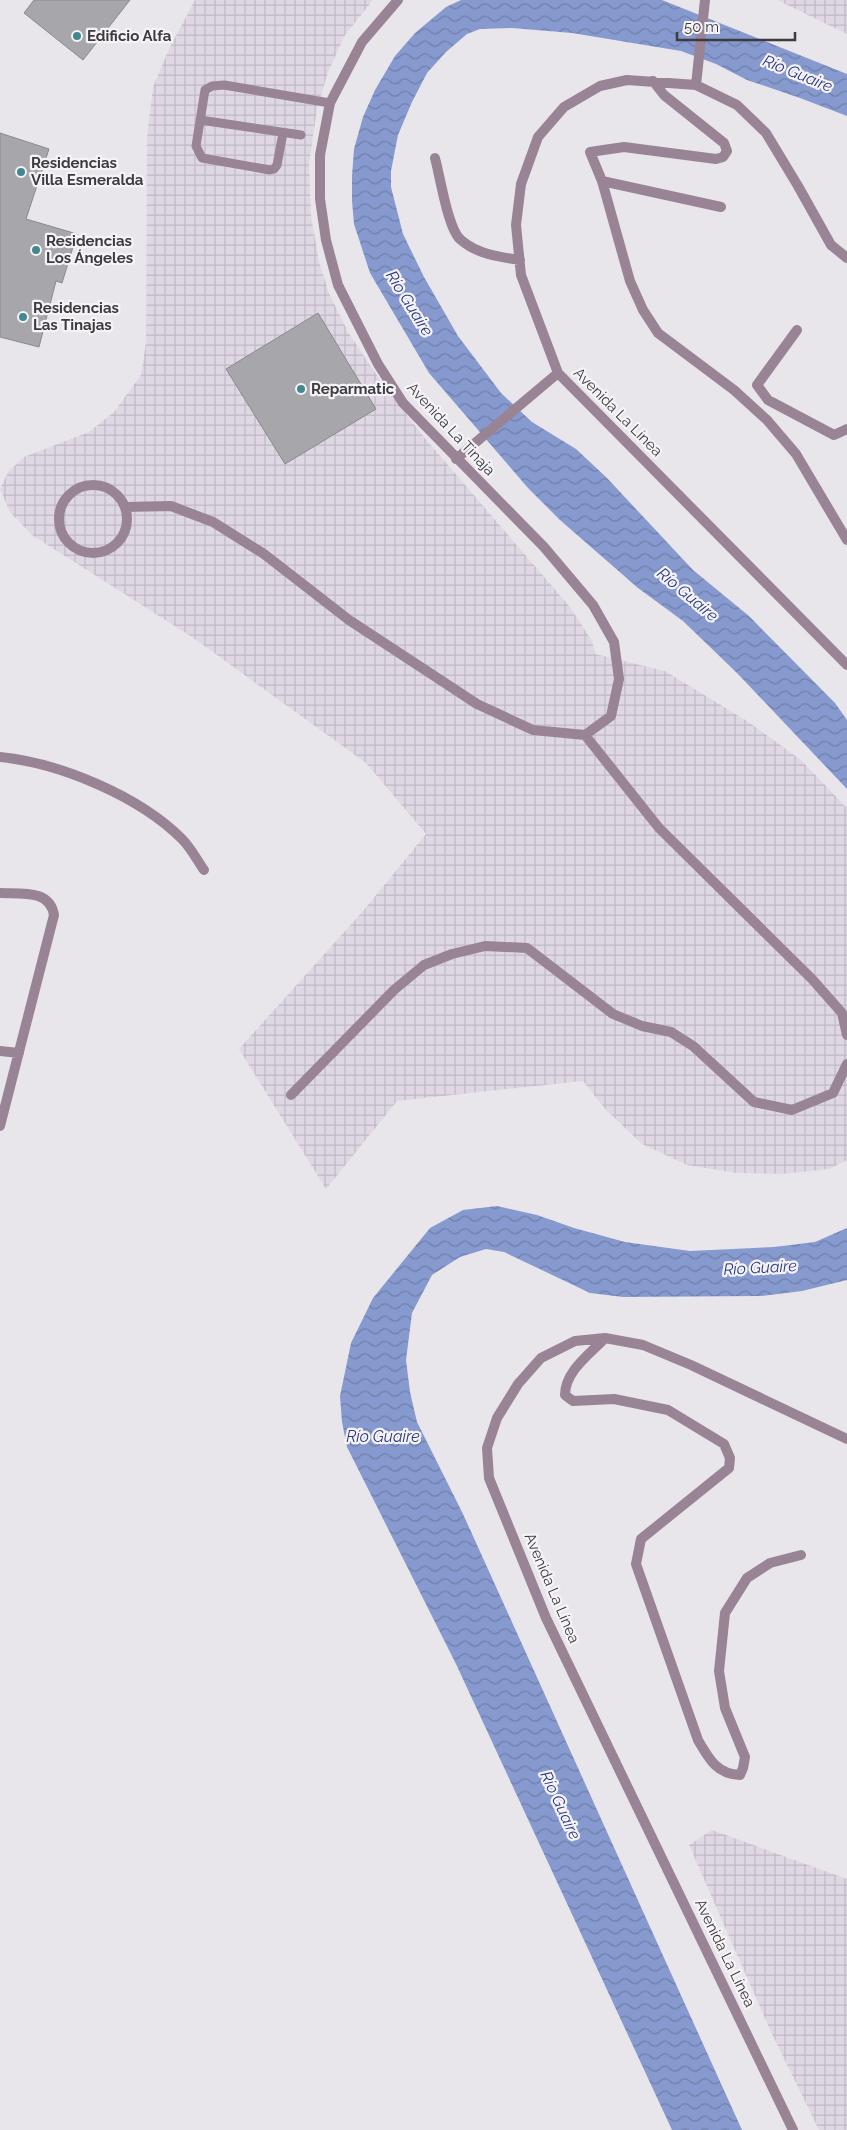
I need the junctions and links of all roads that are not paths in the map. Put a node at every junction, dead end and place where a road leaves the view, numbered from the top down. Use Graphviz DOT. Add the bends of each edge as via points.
graph roads {
  1 [pos="398,0"];
  2 [pos="705,0"];
  3 [pos="654,81"];
  4 [pos="696,85"];
  5 [pos="330,102"];
  6 [pos="200,120"];
  7 [pos="283,133"];
  8 [pos="301,135"];
  9 [pos="435,158"];
  10 [pos="602,181"];
  11 [pos="721,207"];
  12 [pos="847,258"];
  13 [pos="520,260"];
  14 [pos="797,330"];
  15 [pos="558,373"];
  16 [pos="847,429"];
  17 [pos="456,459"];
  18 [pos="126,507"];
  19 [pos="847,540"];
  20 [pos="847,665"];
  21 [pos="585,735"];
  22 [pos="0,757"];
  23 [pos="204,870"];
  24 [pos="0,893"];
  25 [pos="847,1035"];
  26 [pos="0,1051"];
  27 [pos="19,1053"];
  28 [pos="847,1064"];
  29 [pos="291,1095"];
  30 [pos="0,1126"];
  31 [pos="605,1338"];
  32 [pos="847,1439"];
  33 [pos="801,1555"];
  34 [pos="793,2130"];
  1 -- 5 [label="street, Avenida La Tinaja" via="362,42"];
  2 -- 4 [label="street"];
  3 -- 4 [label="street, Avenida La Línea"];
  3 -- 10 [label="street" via="664,95 724,143 727,151 716,160 624,147 590,152"];
  3 -- 13 [label="street, Avenida La Línea" via="627,80 600,86 564,107 538,137 520,184 516,226"];
  4 -- 12 [label="street, Avenida La Línea" via="737,105 766,133 831,244"];
  5 -- 6 [label="lane" via="224,84 205,90"];
  5 -- 17 [label="street, Avenida La Tinaja" via="320,155 320,200 326,240 338,284 378,364 403,403"];
  6 -- 7 [label="lane"];
  6 -- 7 [label="lane" via="196,146 202,158 270,170 277,165"];
  7 -- 8 [label="lane"];
  9 -- 13 [label="street" via="453,229 460,240 487,254"];
  10 -- 11 [label="street"];
  10 -- 19 [label="street" via="630,280 643,310 658,333 734,390 767,420 796,454"];
  13 -- 15 [label="street, Avenida La Línea" via="524,283"];
  14 -- 16 [label="street" via="757,385 768,400 834,435"];
  15 -- 17 [label="street"];
  15 -- 20 [label="street, Avenida La Línea"];
  17 -- 21 [label="street, Avenida La Tinaja" via="544,546 593,605 614,642 619,679 611,716"];
  18 -- 18 [label="street" via="113,490 92,483 71,491 58,509 59,530 72,548 94,554 114,547 127,529"];
  18 -- 21 [label="street" via="171,506 213,522 264,554 350,620 477,704 533,730"];
  21 -- 25 [label="street" via="659,828 842,1012"];
  22 -- 23 [label="street" via="40,764 74,775 131,801 153,814 183,841"];
  24 -- 27 [label="street" via="44,898 52,905 54,915"];
  26 -- 27 [label="street"];
  27 -- 30 [label="street"];
  28 -- 29 [label="street" via="833,1092 792,1110 754,1102 693,1046 671,1032 642,1026 612,1014 527,948 485,946 452,954 424,966 394,990"];
  31 -- 32 [label="street, Avenida La Línea" via="643,1345 691,1365"];
  31 -- 33 [label="street" via="578,1365 565,1384 565,1395 574,1401 614,1400 668,1410 724,1444 730,1458 729,1468 641,1539 636,1564 698,1740 712,1764 729,1774 740,1775 744,1757 725,1708 720,1671 725,1613 747,1578 770,1563"];
  31 -- 34 [label="street, Avenida La Línea" via="575,1341 542,1358 518,1384 497,1418 487,1448 489,1478 546,1618"];
}
